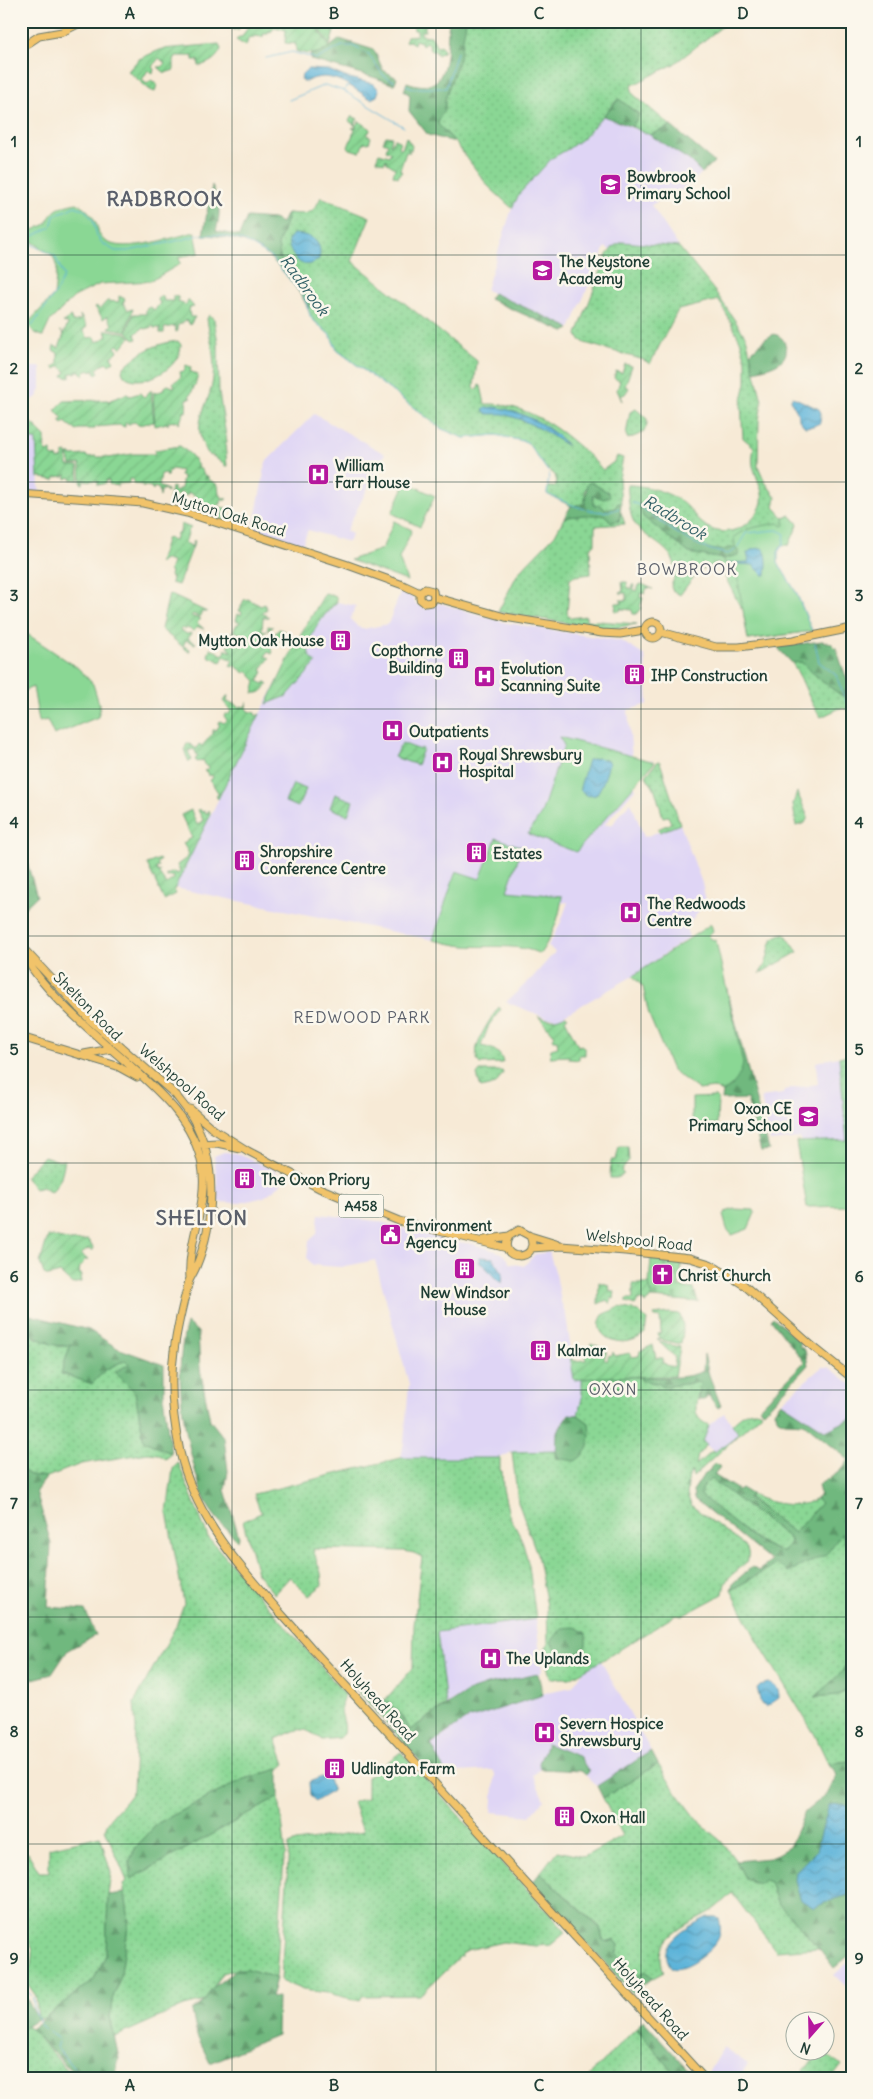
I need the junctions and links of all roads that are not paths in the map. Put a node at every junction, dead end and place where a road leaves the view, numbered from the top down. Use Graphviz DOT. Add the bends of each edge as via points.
graph roads {
  1 [pos="84,21"];
  2 [pos="21,48"];
  3 [pos="21,494"];
  4 [pos="852,628"];
  5 [pos="644,630"];
  6 [pos="662,632"];
  7 [pos="21,948"];
  8 [pos="21,1037"];
  9 [pos="114,1047"];
  10 [pos="83,1054"];
  11 [pos="96,1059"];
  12 [pos="154,1087"];
  13 [pos="174,1093"];
  14 [pos="231,1139"];
  15 [pos="204,1143"];
  16 [pos="196,1146"];
  17 [pos="248,1151"];
  18 [pos="508,1236"];
  19 [pos="530,1236"];
  20 [pos="481,1241"];
  21 [pos="561,1246"];
  22 [pos="507,1248"];
  23 [pos="531,1248"];
  24 [pos="190,1278"];
  25 [pos="852,1378"];
  26 [pos="704,2078"];
  1 -- 2 [label="main road" via="62,32 39,36"];
  3 -- 5 [label="main road, Mytton Oak Road" via="143,503 179,511 353,566 420,593 429,589 433,591 434,598 500,616 611,634"];
  4 -- 6 [label="main road, Mytton Oak Road" via="739,648 716,647"];
  5 -- 6 [label="main road, Mytton Oak Road" via="652,639"];
  5 -- 6 [label="main road, Mytton Oak Road" via="649,623 655,622"];
  7 -- 9 [label="main road, Shelton Road"];
  8 -- 10 [label="main road"];
  9 -- 10 [label="main road"];
  9 -- 11 [label="main road"];
  9 -- 12 [label="main road, Shelton Road"];
  9 -- 13 [label="main road, Welshpool Road / A458"];
  10 -- 11 [label="main road"];
  11 -- 12 [label="main road" via="123,1068"];
  12 -- 16 [label="main road, Shelton Road" via="180,1114"];
  13 -- 14 [label="main road, Welshpool Road / A458" via="205,1123"];
  13 -- 15 [label="main road, A458" via="192,1117"];
  14 -- 15 [label="main road, Welshpool Road / A458" via="212,1138"];
  14 -- 17 [label="main road, Welshpool Road / A458"];
  15 -- 16 [label="main road, Welshpool Road / A458"];
  15 -- 17 [label="main road, Welshpool Road / A458" via="225,1144"];
  15 -- 24 [label="main road, Holyhead Road" via="210,1168 210,1206 201,1251"];
  16 -- 24 [label="main road, Holyhead Road" via="204,1181 189,1265"];
  17 -- 20 [label="main road, Welshpool Road / A458" via="366,1208"];
  18 -- 19 [label="main road, Welshpool Road / A458" via="519,1230"];
  18 -- 20 [label="main road, Welshpool Road / A458"];
  18 -- 22 [label="main road"];
  19 -- 21 [label="main road, Welshpool Road / A458"];
  19 -- 23 [label="main road"];
  20 -- 22 [label="main road, Welshpool Road / A458"];
  21 -- 23 [label="main road, Welshpool Road / A458"];
  21 -- 25 [label="main road, Welshpool Road / A458" via="673,1256 710,1264 744,1285"];
  22 -- 23 [label="main road, Welshpool Road / A458" via="518,1256 525,1255"];
  24 -- 26 [label="main road, Holyhead Road" via="174,1352 172,1397 180,1453 209,1521 230,1553 314,1650"];
}
